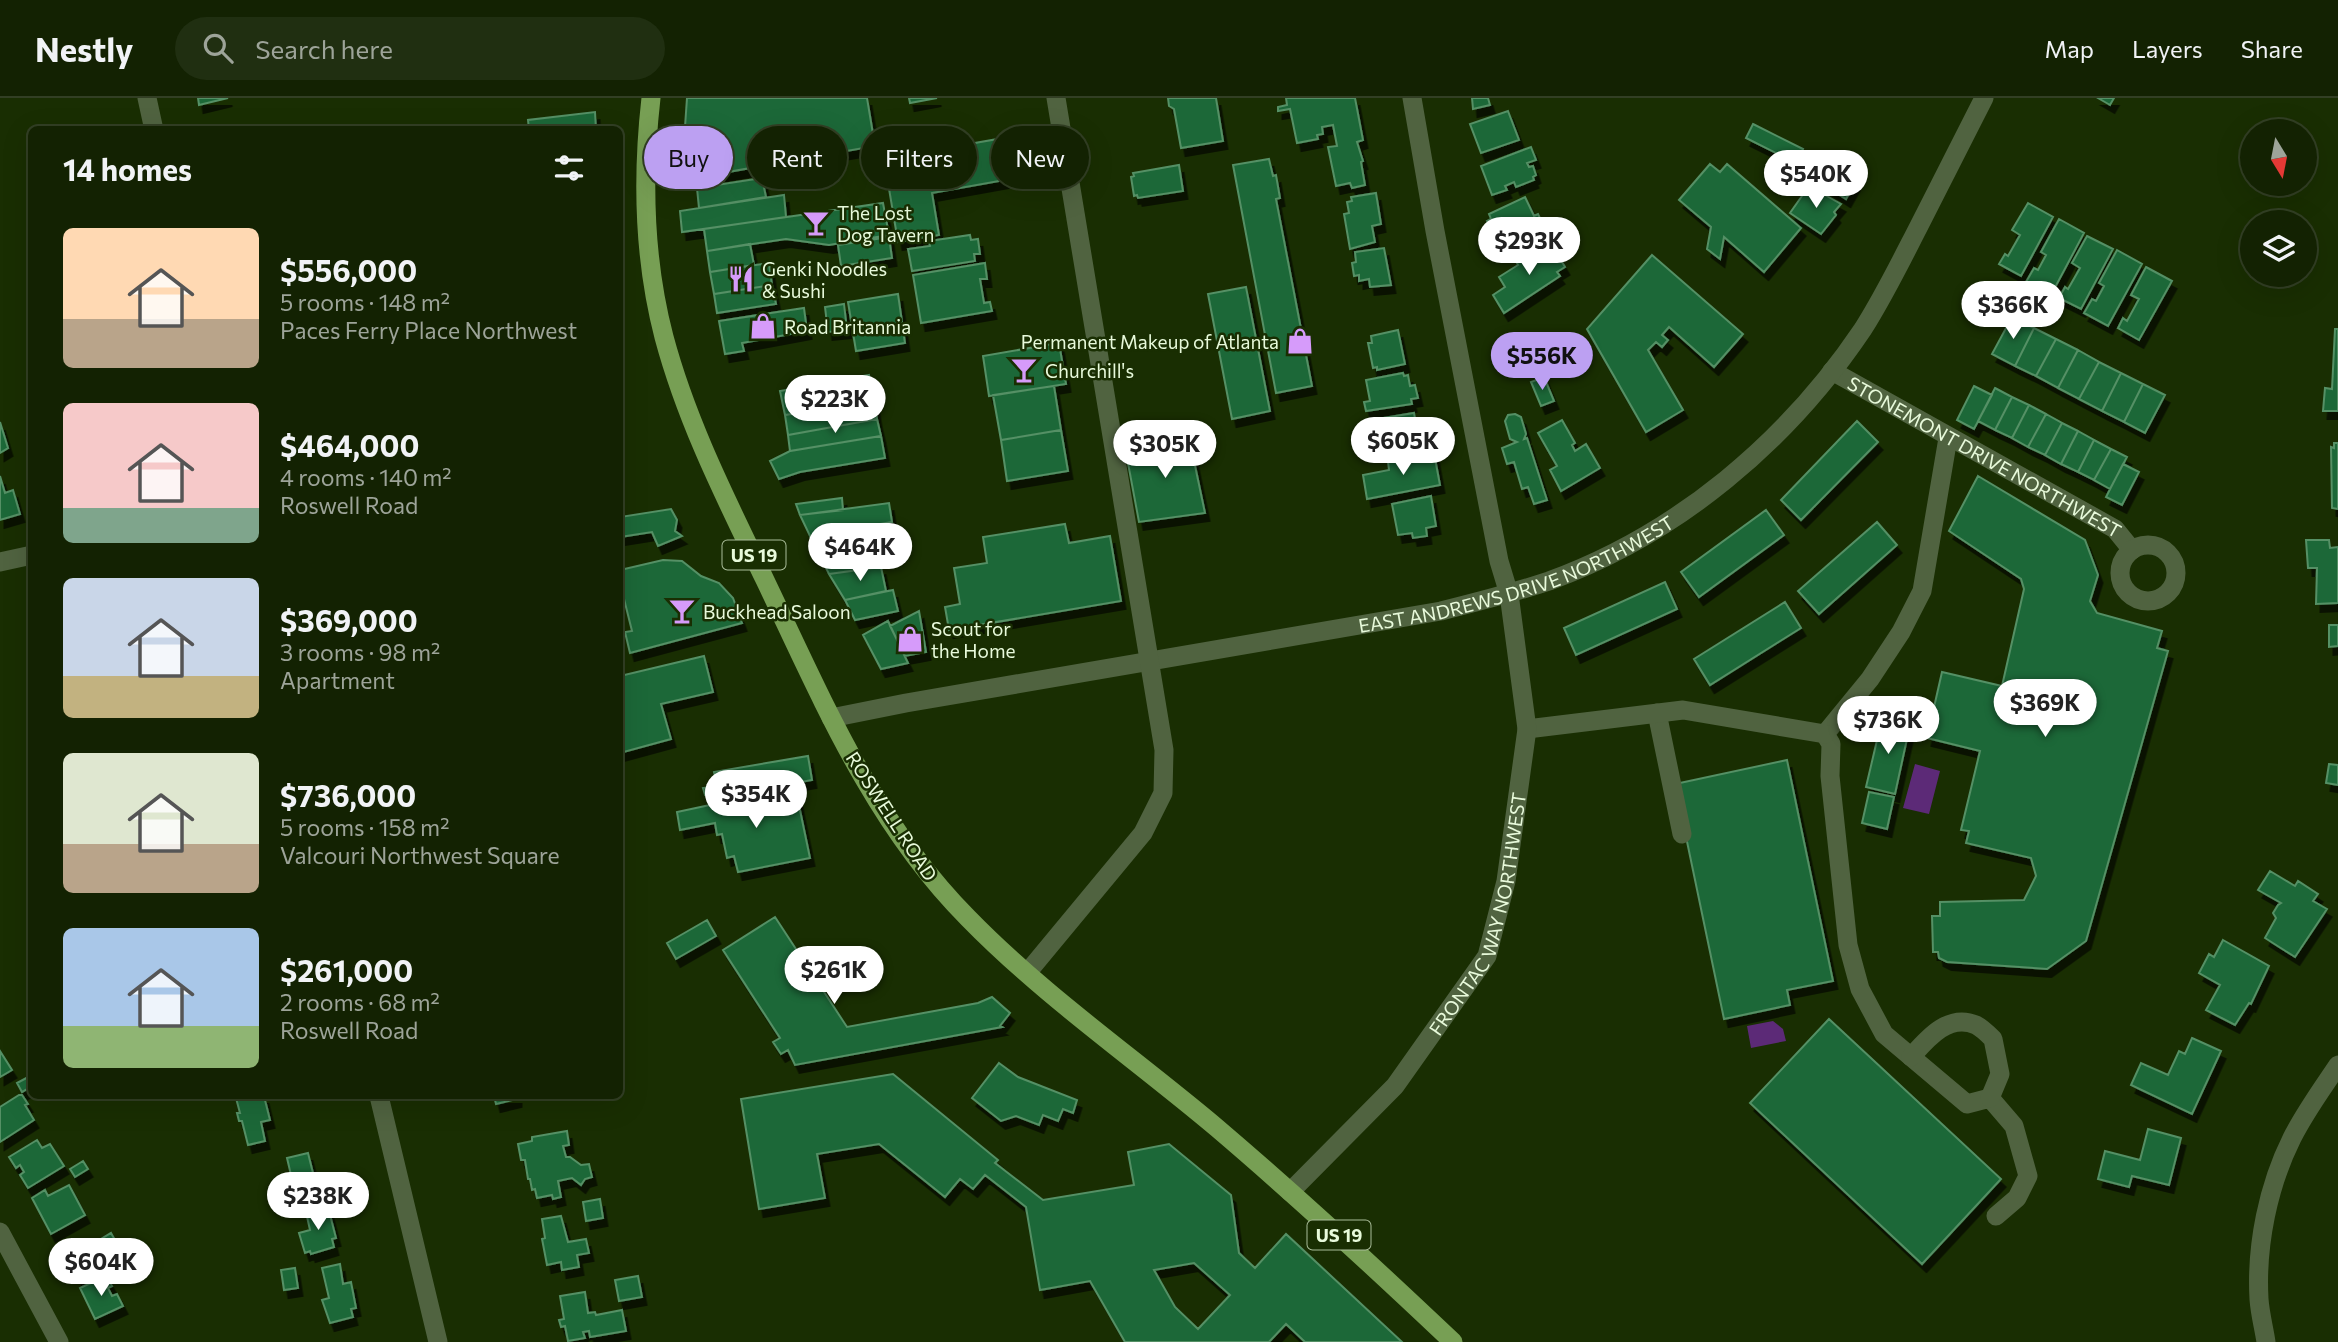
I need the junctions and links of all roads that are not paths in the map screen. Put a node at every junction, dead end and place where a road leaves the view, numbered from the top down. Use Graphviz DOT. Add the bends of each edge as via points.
graph roads {
  1 [pos="147,98"];
  2 [pos="651,98"];
  3 [pos="1056,98"];
  4 [pos="1412,98"];
  5 [pos="1984,98"];
  6 [pos="153,126"];
  7 [pos="1832,371"];
  8 [pos="1948,438"];
  9 [pos="2132,550"];
  10 [pos="28,556"];
  11 [pos="0,562"];
  12 [pos="1509,594"];
  13 [pos="1150,661"];
  14 [pos="1657,713"];
  15 [pos="831,718"];
  16 [pos="1527,729"];
  17 [pos="1825,734"];
  18 [pos="1682,834"];
  19 [pos="1027,972"];
  20 [pos="1912,1057"];
  21 [pos="2338,1065"];
  22 [pos="1990,1098"];
  23 [pos="380,1099"];
  24 [pos="1290,1192"];
  25 [pos="1997,1216"];
  26 [pos="0,1232"];
  27 [pos="60,1342"];
  28 [pos="438,1342"];
  29 [pos="1453,1342"];
  30 [pos="2266,1342"];
  1 -- 6 [label="street"];
  2 -- 15 [label="main road, ROSWELL ROAD / US 19" via="645,183 650,260 663,334 701,445"];
  3 -- 13 [label="street"];
  4 -- 12 [label="street, FRONTAC WAY NORTHWEST"];
  5 -- 7 [label="street, EAST ANDREWS DRIVE NORTHWEST" via="1896,271"];
  7 -- 8 [label="street, STONEMONT DRIVE NORTHWEST"];
  7 -- 12 [label="street, EAST ANDREWS DRIVE NORTHWEST" via="1756,454 1678,515 1591,563"];
  8 -- 9 [label="street, STONEMONT DRIVE NORTHWEST" via="2115,529"];
  8 -- 17 [label="street" via="1922,591 1870,679"];
  10 -- 11 [label="street"];
  12 -- 13 [label="street, EAST ANDREWS DRIVE NORTHWEST" via="1441,611"];
  12 -- 16 [label="street, FRONTAC WAY NORTHWEST"];
  13 -- 15 [label="street, EAST ANDREWS DRIVE NORTHWEST"];
  13 -- 19 [label="street" via="1164,750 1163,793 1143,833"];
  14 -- 16 [label="street"];
  14 -- 17 [label="street" via="1683,710"];
  14 -- 18 [label="street"];
  15 -- 19 [label="main road, ROSWELL ROAD / US 19" via="870,789 936,884"];
  16 -- 24 [label="street, FRONTAC WAY NORTHWEST" via="1506,881 1488,956 1395,1086"];
  17 -- 20 [label="street" via="1832,744 1830,776 1848,945 1860,989 1884,1034"];
  19 -- 24 [label="main road, ROSWELL ROAD / US 19"];
  20 -- 22 [label="street" via="1967,1104"];
  20 -- 22 [label="street" via="1932,1034 1954,1022 1975,1025 1993,1039 2000,1074"];
  21 -- 30 [label="street" via="2291,1139 2267,1209 2259,1300"];
  22 -- 25 [label="street" via="2014,1126 2028,1176 2017,1198"];
  23 -- 28 [label="street"];
  24 -- 29 [label="main road, ROSWELL ROAD / US 19"];
  26 -- 27 [label="street"];
}
